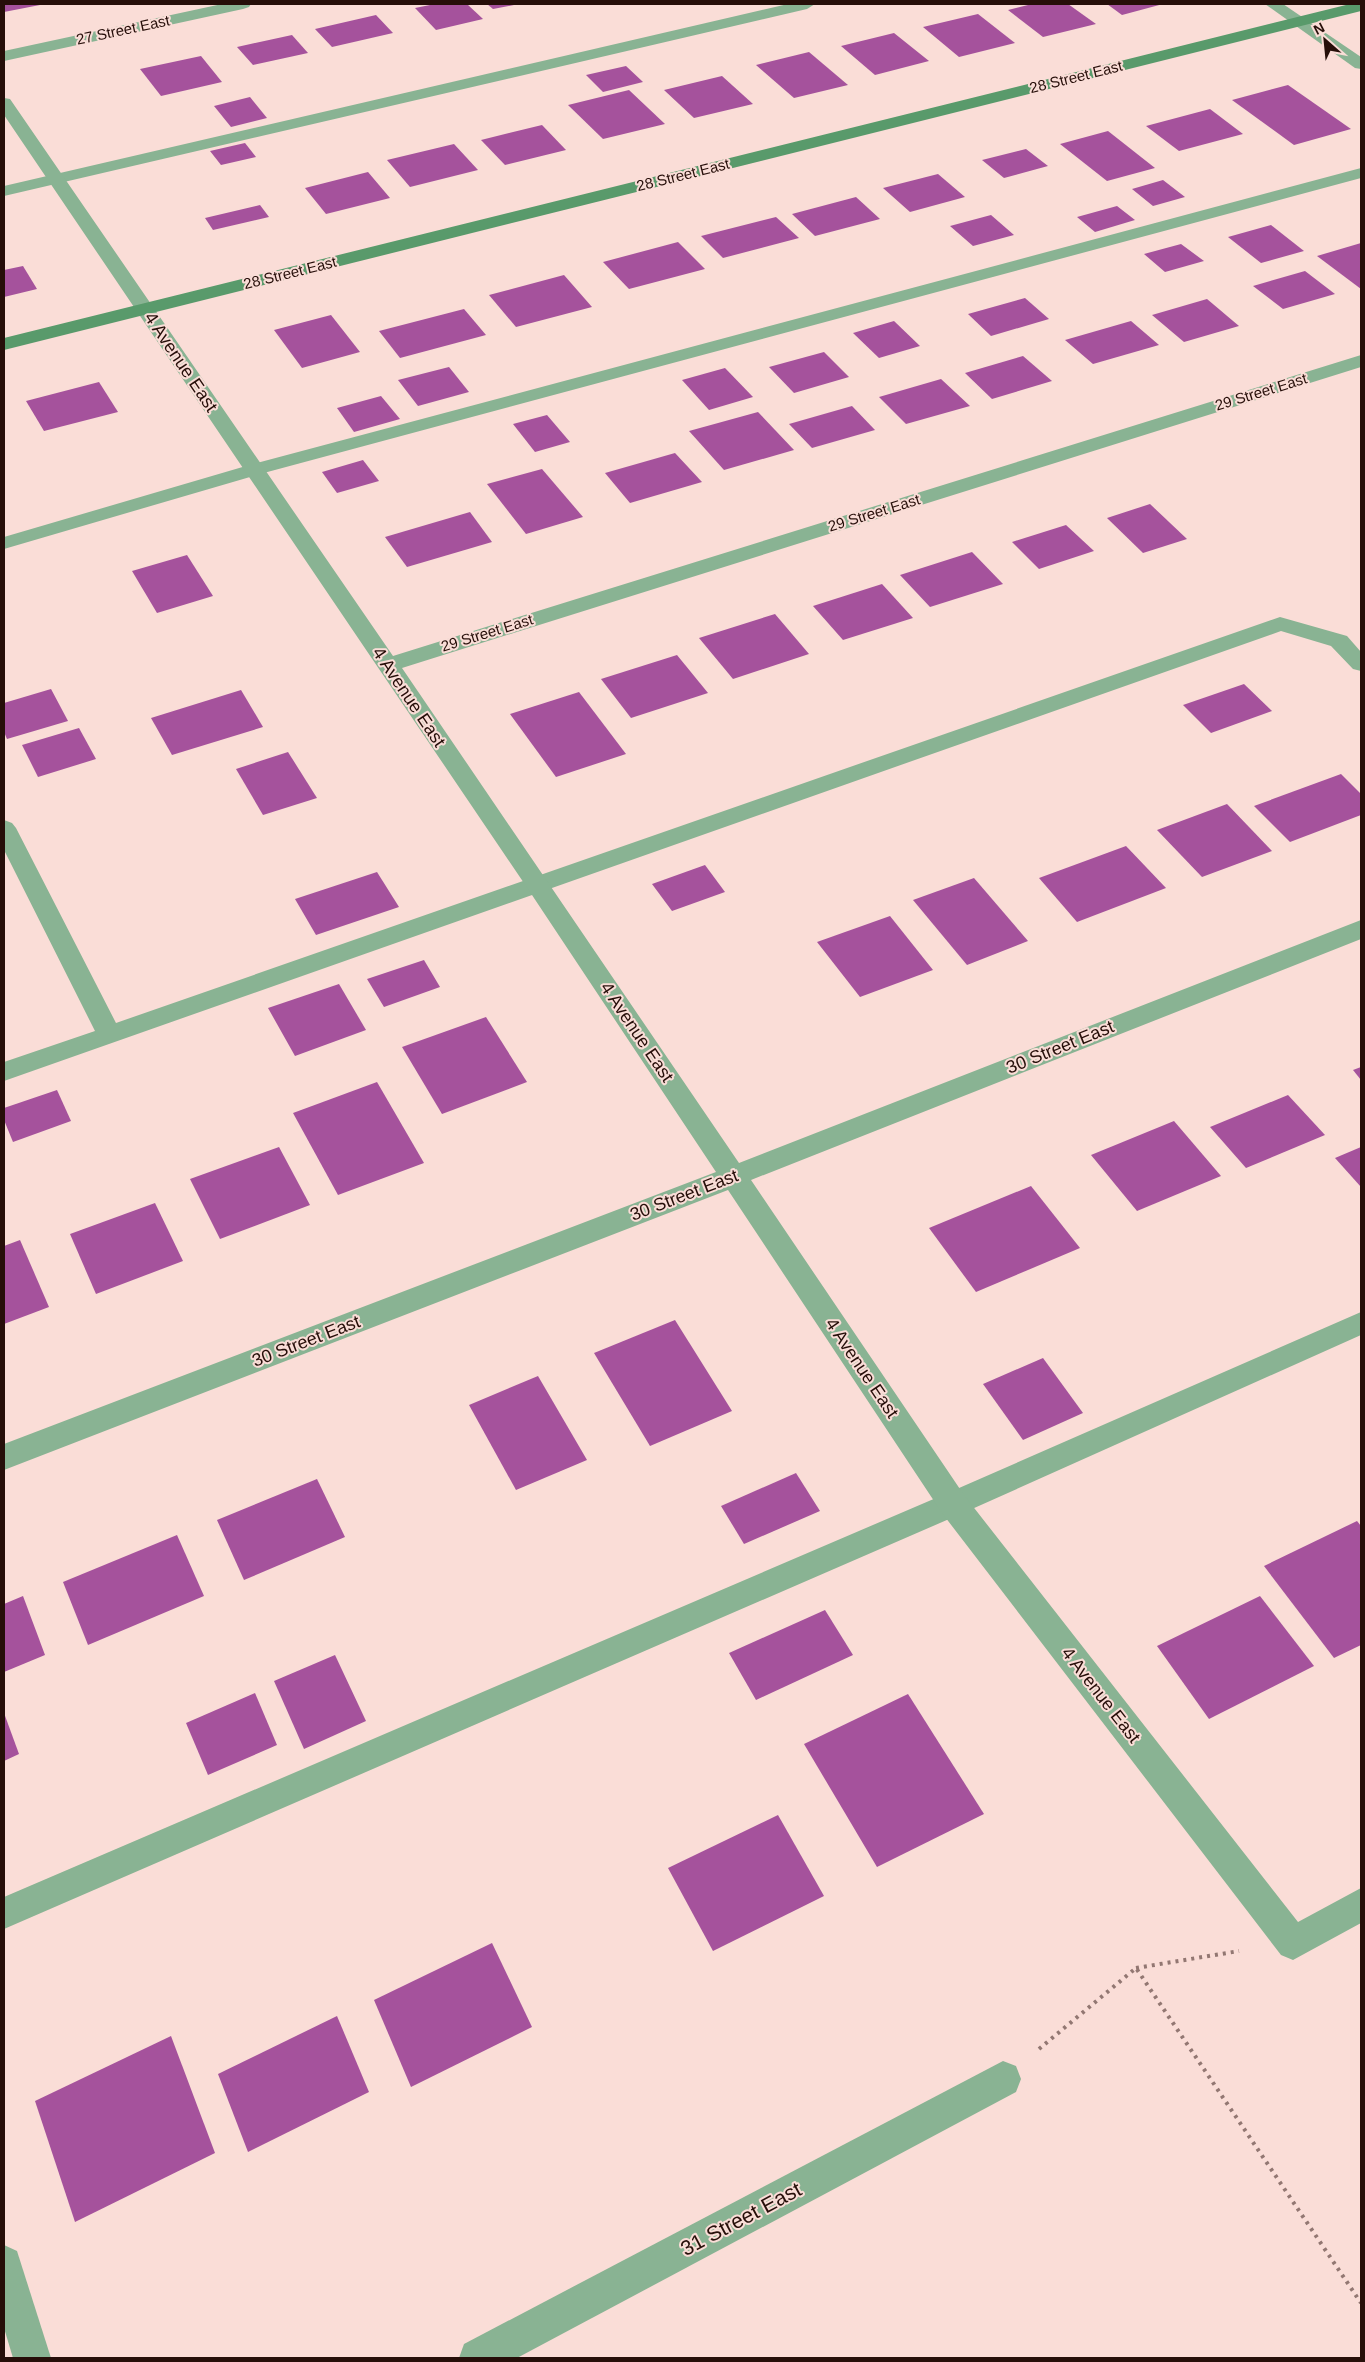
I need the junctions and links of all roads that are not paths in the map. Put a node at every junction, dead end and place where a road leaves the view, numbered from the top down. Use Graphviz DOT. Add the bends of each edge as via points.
graph roads {
  1 [pos="243,4"];
  2 [pos="807,4"];
  3 [pos="1273,4"];
  4 [pos="1361,6"];
  5 [pos="1299,21"];
  6 [pos="4,56"];
  7 [pos="1361,64"];
  8 [pos="4,104"];
  9 [pos="1361,173"];
  10 [pos="54,179"];
  11 [pos="4,191"];
  12 [pos="146,309"];
  13 [pos="4,344"];
  14 [pos="1361,361"];
  15 [pos="253,470"];
  16 [pos="4,543"];
  17 [pos="1361,664"];
  18 [pos="387,665"];
  19 [pos="4,828"];
  20 [pos="539,886"];
  21 [pos="1361,929"];
  22 [pos="110,1036"];
  23 [pos="4,1072"];
  24 [pos="734,1176"];
  25 [pos="1361,1323"];
  26 [pos="4,1457"];
  27 [pos="953,1504"];
  28 [pos="1361,1905"];
  29 [pos="4,1913"];
  30 [pos="1003,2079"];
  31 [pos="4,2264"];
  32 [pos="32,2358"];
  33 [pos="478,2358"];
  1 -- 6 [label="street, 27 Street East"];
  2 -- 10 [label="lane"];
  3 -- 5 [label="street"];
  4 -- 5 [label="street, 28 Street East"];
  5 -- 7 [label="street"];
  5 -- 12 [label="street, 28 Street East"];
  8 -- 10 [label="street, 4 Avenue East"];
  9 -- 15 [label="lane"];
  10 -- 11 [label="lane"];
  10 -- 12 [label="street, 4 Avenue East"];
  12 -- 13 [label="street, 28 Street East"];
  12 -- 15 [label="street, 4 Avenue East"];
  14 -- 18 [label="street, 29 Street East"];
  15 -- 16 [label="lane"];
  15 -- 18 [label="street, 4 Avenue East"];
  17 -- 20 [label="lane" via="1339,641 1280,624"];
  18 -- 20 [label="street, 4 Avenue East"];
  19 -- 22 [label="lane"];
  20 -- 22 [label="lane"];
  20 -- 24 [label="street, 4 Avenue East"];
  21 -- 24 [label="street, 30 Street East"];
  22 -- 23 [label="lane"];
  24 -- 26 [label="street, 30 Street East"];
  24 -- 27 [label="street, 4 Avenue East"];
  25 -- 27 [label="lane"];
  27 -- 28 [label="street, 4 Avenue East" via="1293,1942"];
  27 -- 29 [label="lane"];
  30 -- 33 [label="street, 31 Street East"];
  31 -- 32 [label="street"];
}
